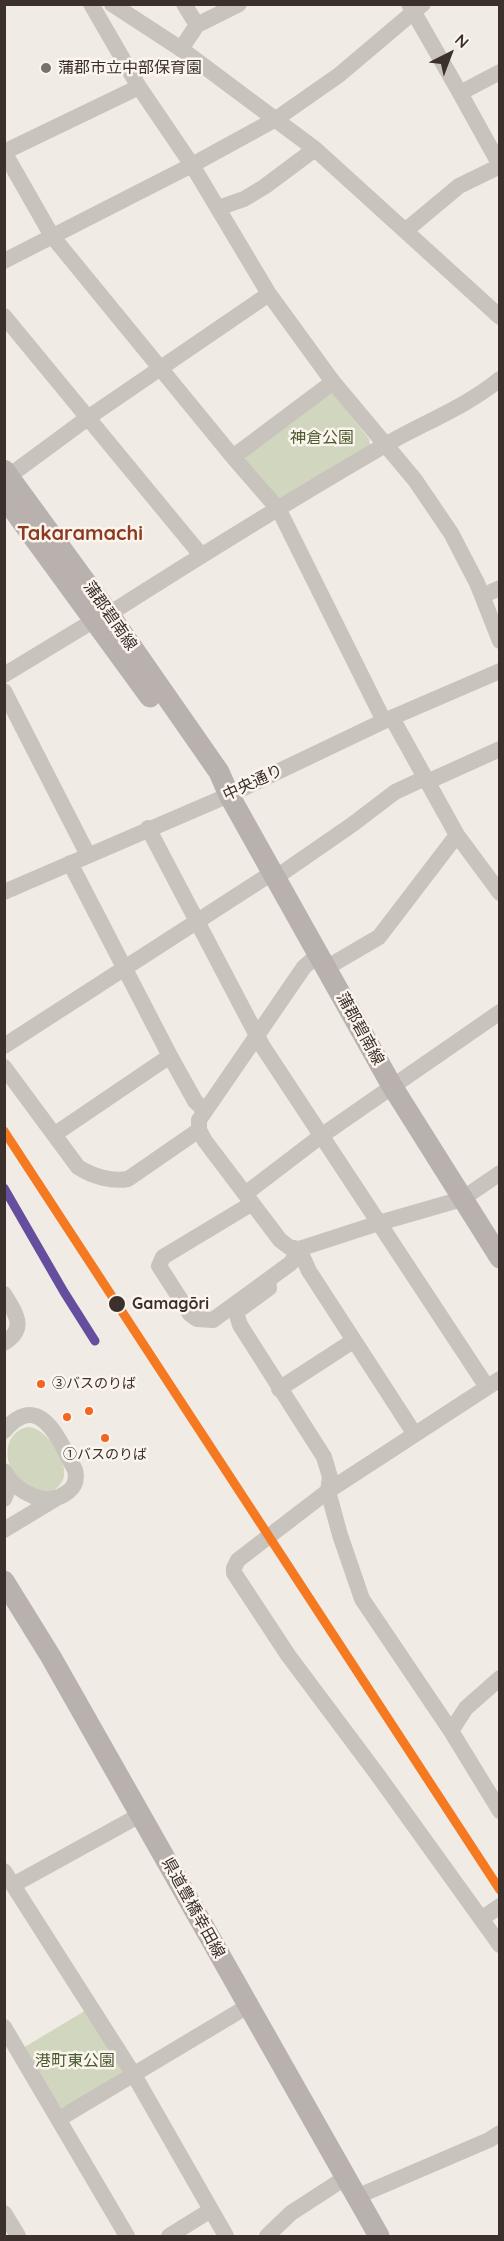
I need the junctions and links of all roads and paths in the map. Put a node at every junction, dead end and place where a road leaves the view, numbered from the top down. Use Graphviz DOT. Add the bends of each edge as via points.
graph roads {
  1 [pos="92,4"];
  2 [pos="112,4"];
  3 [pos="184,4"];
  4 [pos="239,4"];
  5 [pos="415,7"];
  6 [pos="197,25"];
  7 [pos="181,49"];
  8 [pos="500,72"];
  9 [pos="139,87"];
  10 [pos="460,93"];
  11 [pos="276,118"];
  12 [pos="315,149"];
  13 [pos="4,152"];
  14 [pos="192,165"];
  15 [pos="500,166"];
  16 [pos="218,208"];
  17 [pos="405,231"];
  18 [pos="52,236"];
  19 [pos="4,261"];
  20 [pos="269,294"];
  21 [pos="4,316"];
  22 [pos="500,317"];
  23 [pos="161,369"];
  24 [pos="500,379"];
  25 [pos="333,382"];
  26 [pos="89,417"];
  27 [pos="386,444"];
  28 [pos="233,457"];
  29 [pos="7,473"];
  30 [pos="4,497"];
  31 [pos="279,510"];
  32 [pos="201,555"];
  33 [pos="500,588"];
  34 [pos="482,596"];
  35 [pos="101,617"];
  36 [pos="500,641"];
  37 [pos="500,671"];
  38 [pos="4,675"];
  39 [pos="4,691"];
  40 [pos="388,720"];
  41 [pos="500,749"];
  42 [pos="426,780"];
  43 [pos="229,795"];
  44 [pos="148,828"];
  45 [pos="457,835"];
  46 [pos="88,855"];
  47 [pos="69,863"];
  48 [pos="274,876"];
  49 [pos="4,892"];
  50 [pos="500,893"];
  51 [pos="196,923"];
  52 [pos="322,962"];
  53 [pos="126,969"];
  54 [pos="500,1012"];
  55 [pos="257,1036"];
  56 [pos="4,1046"];
  57 [pos="170,1056"];
  58 [pos="4,1066"];
  59 [pos="392,1086"];
  60 [pos="204,1110"];
  61 [pos="199,1130"];
  62 [pos="55,1134"];
  63 [pos="321,1137"];
  64 [pos="500,1173"];
  65 [pos="248,1199"];
  66 [pos="462,1199"];
  67 [pos="379,1223"];
  68 [pos="299,1249"];
  69 [pos="500,1258"];
  70 [pos="268,1280"];
  71 [pos="4,1294"];
  72 [pos="353,1341"];
  73 [pos="4,1343"];
  74 [pos="494,1383"];
  75 [pos="279,1389"];
  76 [pos="4,1431"];
  77 [pos="414,1433"];
  78 [pos="6,1474"];
  79 [pos="328,1491"];
  80 [pos="58,1498"];
  81 [pos="4,1499"];
  82 [pos="4,1530"];
  83 [pos="4,1581"];
  84 [pos="500,1678"];
  85 [pos="451,1731"];
  86 [pos="500,1811"];
  87 [pos="140,1815"];
  88 [pos="9,1878"];
  89 [pos="500,1906"];
  90 [pos="481,1919"];
  91 [pos="500,1945"];
  92 [pos="248,2006"];
  93 [pos="4,2027"];
  94 [pos="134,2075"];
  95 [pos="59,2119"];
  96 [pos="500,2133"];
  97 [pos="345,2178"];
  98 [pos="356,2197"];
  99 [pos="211,2210"];
  100 [pos="4,2213"];
  101 [pos="18,2236"];
  102 [pos="127,2236"];
  103 [pos="169,2236"];
  104 [pos="226,2236"];
  105 [pos="267,2236"];
  106 [pos="379,2236"];
  1 -- 9 [label="street"];
  2 -- 7 [label="street"];
  3 -- 6 [label="street"];
  4 -- 6 [label="street"];
  5 -- 10 [label="street"];
  5 -- 11 [label="street" via="339,75"];
  6 -- 7 [label="street"];
  7 -- 11 [label="street"];
  8 -- 10 [label="street"];
  9 -- 13 [label="street"];
  9 -- 14 [label="street"];
  10 -- 15 [label="street"];
  11 -- 12 [label="street"];
  11 -- 14 [label="street"];
  12 -- 16 [label="street" via="264,188"];
  12 -- 17 [label="street"];
  13 -- 18 [label="street"];
  14 -- 16 [label="street"];
  14 -- 18 [label="street"];
  15 -- 17 [label="street" via="459,186"];
  16 -- 20 [label="street"];
  17 -- 22 [label="street"];
  18 -- 19 [label="street"];
  18 -- 23 [label="street"];
  20 -- 23 [label="street"];
  20 -- 25 [label="street"];
  21 -- 26 [label="street"];
  23 -- 26 [label="street"];
  23 -- 28 [label="street"];
  24 -- 27 [label="street"];
  25 -- 27 [label="street"];
  25 -- 28 [label="street"];
  26 -- 29 [label="street"];
  26 -- 32 [label="street"];
  27 -- 31 [label="street"];
  27 -- 34 [label="street" via="451,533"];
  28 -- 31 [label="street"];
  29 -- 35 [label="main road, 蒲郡碧南線"];
  30 -- 35 [label="main road, 蒲郡碧南線"];
  31 -- 32 [label="street"];
  31 -- 40 [label="street"];
  32 -- 35 [label="street"];
  33 -- 34 [label="street"];
  34 -- 36 [label="street"];
  35 -- 38 [label="street"];
  35 -- 43 [label="main road, 蒲郡碧南線" via="210,778"];
  37 -- 40 [label="street, 中央通り"];
  39 -- 46 [label="street"];
  40 -- 42 [label="street"];
  40 -- 43 [label="street, 中央通り"];
  41 -- 42 [label="street"];
  42 -- 45 [label="street"];
  42 -- 48 [label="street" via="395,792"];
  43 -- 44 [label="street, 中央通り"];
  43 -- 48 [label="main road, 蒲郡碧南線"];
  44 -- 46 [label="street, 中央通り"];
  44 -- 51 [label="street"];
  45 -- 50 [label="street"];
  45 -- 52 [label="street" via="379,937"];
  46 -- 47 [label="street, 中央通り"];
  47 -- 49 [label="street, 中央通り"];
  47 -- 53 [label="street"];
  48 -- 51 [label="street"];
  48 -- 52 [label="main road, 蒲郡碧南線"];
  51 -- 53 [label="street"];
  51 -- 55 [label="street"];
  52 -- 55 [label="street" via="304,967"];
  52 -- 59 [label="main road, 蒲郡碧南線"];
  53 -- 56 [label="street"];
  53 -- 57 [label="street"];
  54 -- 59 [label="street"];
  55 -- 60 [label="street"];
  55 -- 63 [label="street"];
  57 -- 60 [label="street"];
  57 -- 62 [label="street"];
  58 -- 62 [label="street"];
  59 -- 63 [label="street"];
  59 -- 66 [label="main road, 蒲郡碧南線"];
  60 -- 61 [label="street"];
  61 -- 62 [label="street" via="128,1179 116,1181 78,1167"];
  61 -- 65 [label="street"];
  63 -- 65 [label="street"];
  63 -- 67 [label="street"];
  64 -- 66 [label="street"];
  65 -- 68 [label="street" via="280,1240"];
  65 -- 70 [label="street" via="163,1257 159,1266 197,1319 213,1320"];
  66 -- 67 [label="street"];
  66 -- 69 [label="main road, 蒲郡碧南線"];
  67 -- 68 [label="street"];
  67 -- 74 [label="street"];
  68 -- 70 [label="street" via="291,1263"];
  68 -- 72 [label="street"];
  70 -- 75 [label="street" via="269,1287 236,1312"];
  71 -- 73 [label="street" via="17,1316 18,1329"];
  72 -- 75 [label="street"];
  72 -- 77 [label="street"];
  74 -- 77 [label="street"];
  75 -- 79 [label="street" via="324,1457 330,1477"];
  76 -- 80 [label="street" via="29,1414 47,1422 77,1476 72,1488"];
  77 -- 79 [label="street"];
  78 -- 80 [label="street" via="30,1495"];
  78 -- 81 [label="street" via="8,1489"];
  79 -- 85 [label="street" via="362,1599"];
  79 -- 90 [label="street" via="238,1560 234,1573 288,1655"];
  80 -- 82 [label="street"];
  83 -- 87 [label="main road, 県道豊橋幸田線"];
  84 -- 85 [label="street" via="466,1708"];
  85 -- 86 [label="street"];
  87 -- 88 [label="street"];
  87 -- 92 [label="main road, 県道豊橋幸田線"];
  88 -- 94 [label="street"];
  89 -- 90 [label="street"];
  90 -- 91 [label="street"];
  92 -- 94 [label="street"];
  92 -- 97 [label="main road, 県道豊橋幸田線"];
  93 -- 95 [label="street"];
  94 -- 95 [label="street"];
  94 -- 99 [label="street"];
  95 -- 102 [label="street"];
  96 -- 98 [label="street"];
  97 -- 98 [label="main road, 県道豊橋幸田線"];
  97 -- 105 [label="street" via="291,2213"];
  98 -- 106 [label="main road, 県道豊橋幸田線"];
  99 -- 103 [label="street"];
  99 -- 104 [label="street"];
  100 -- 101 [label="street"];
}
